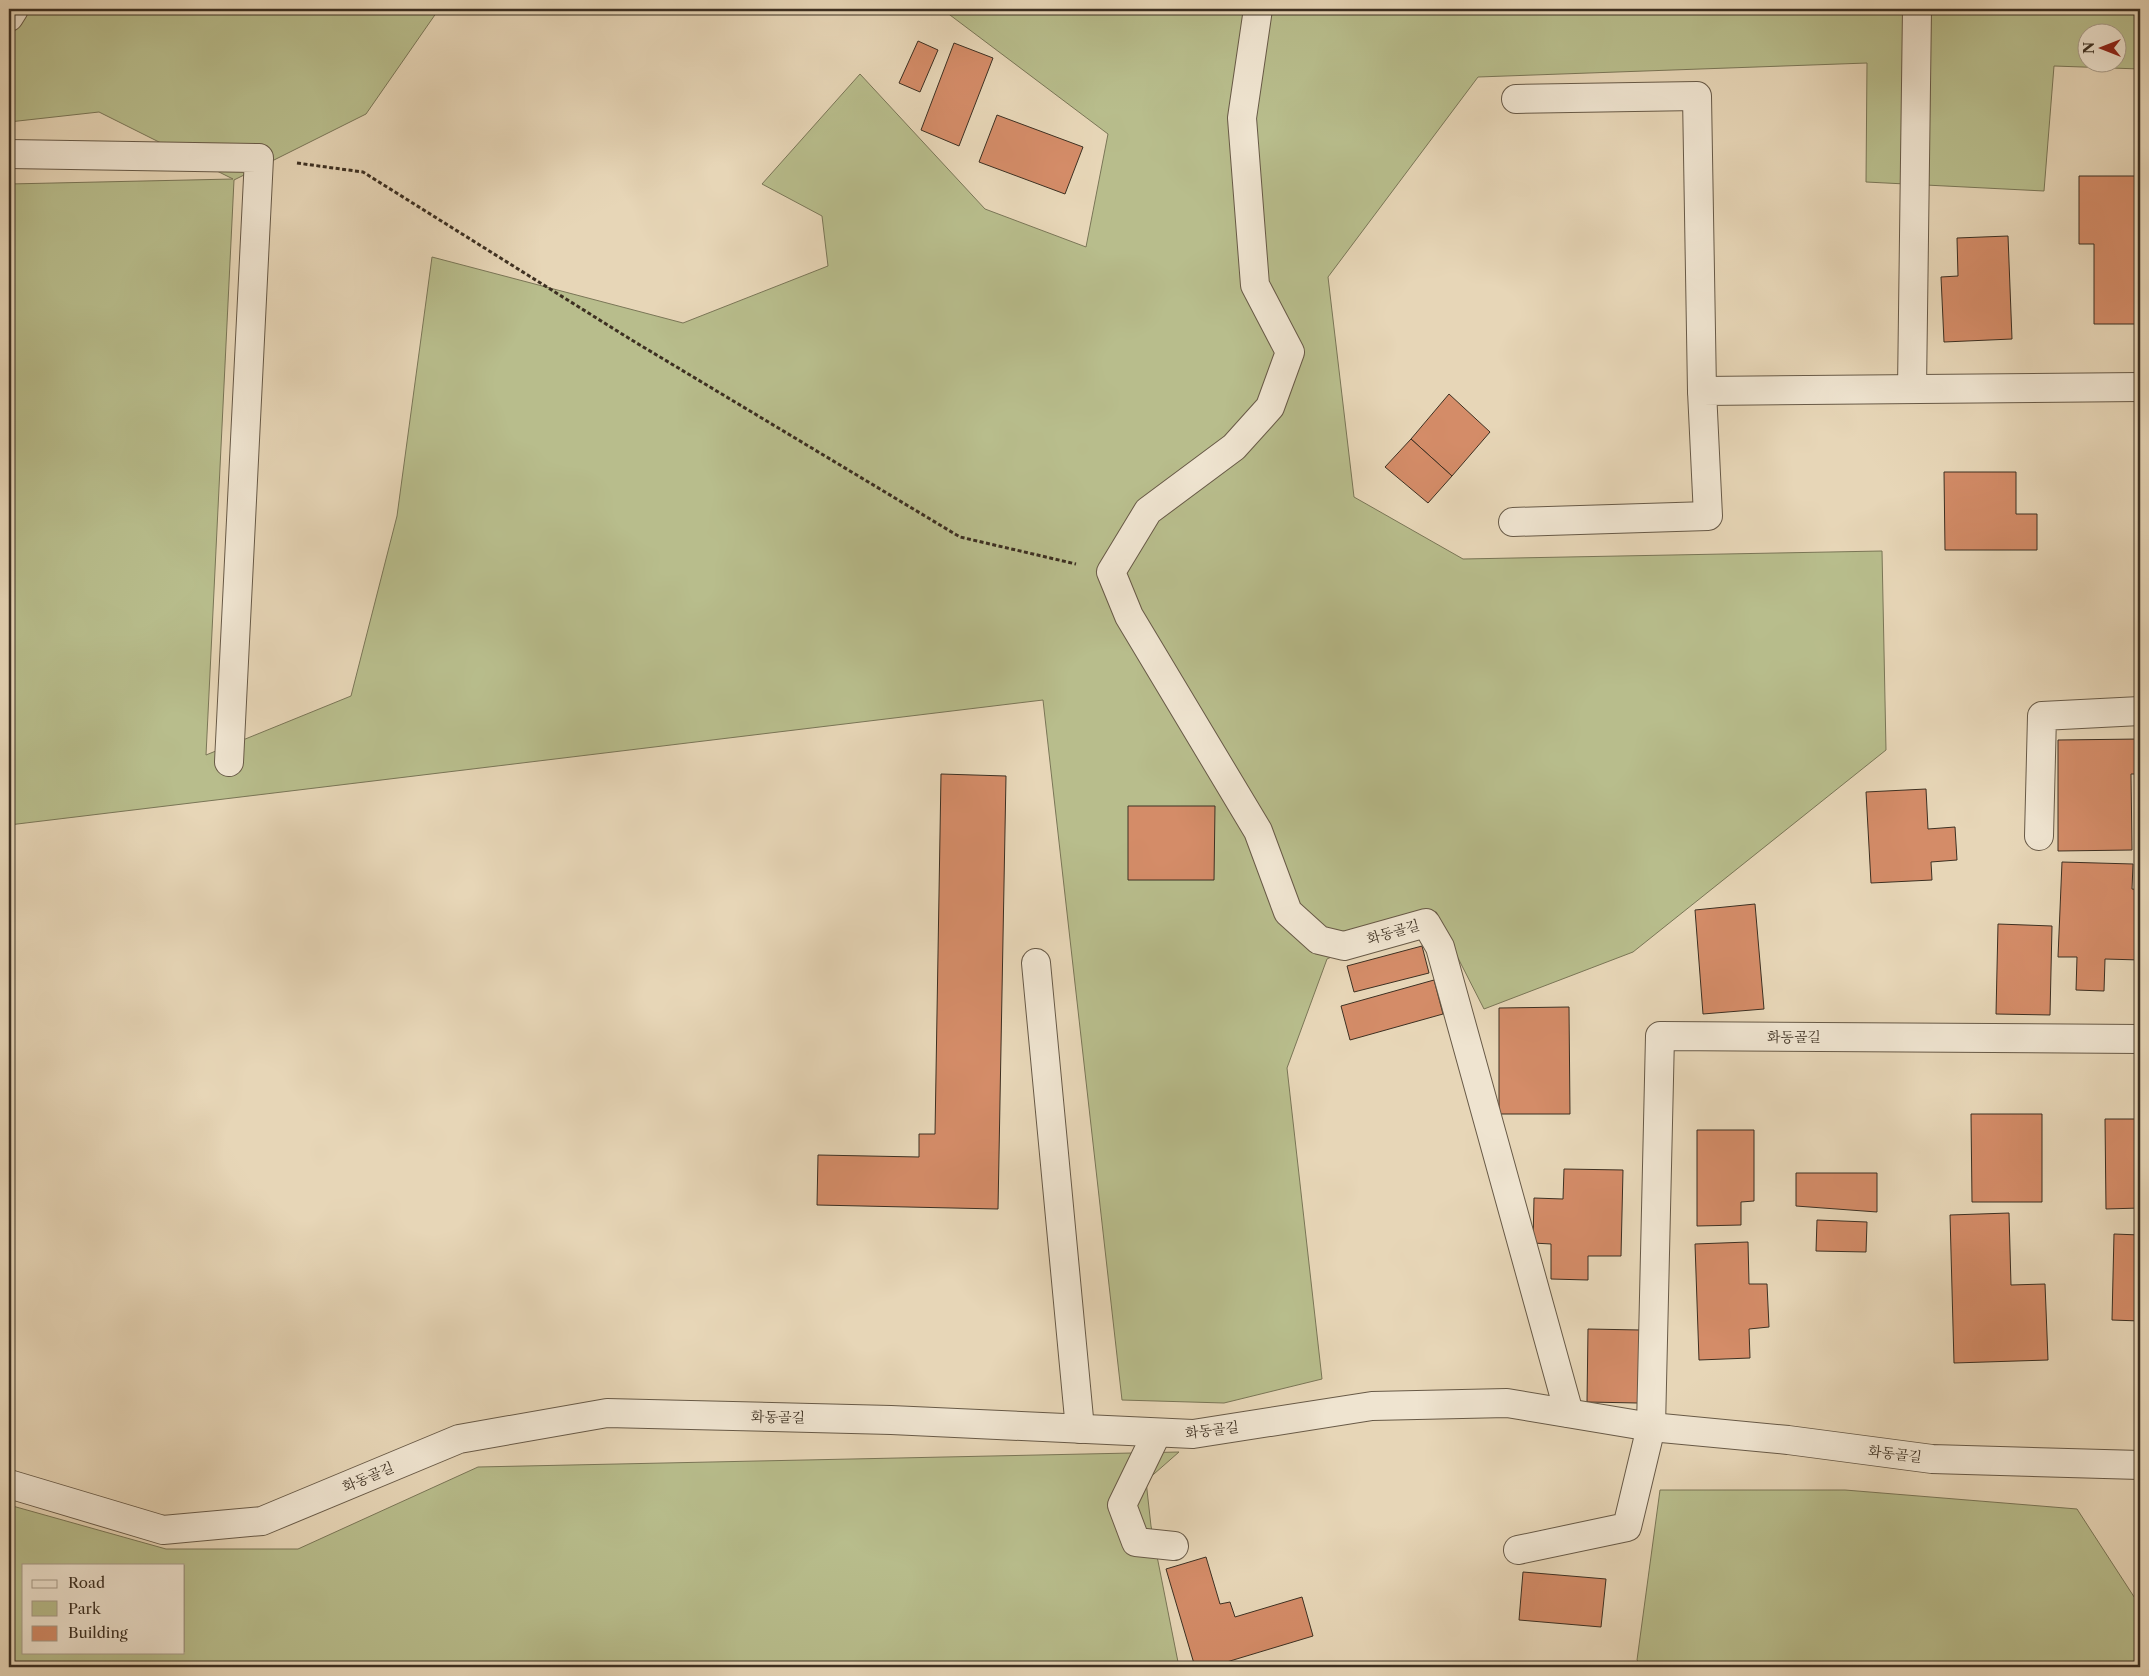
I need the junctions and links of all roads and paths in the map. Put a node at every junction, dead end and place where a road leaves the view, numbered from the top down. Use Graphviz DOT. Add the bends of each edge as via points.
graph roads {
  1 [pos="14,9"];
  2 [pos="1258,9"];
  3 [pos="1917,9"];
  4 [pos="9,17"];
  5 [pos="1516,99"];
  6 [pos="9,154"];
  7 [pos="259,158"];
  8 [pos="2140,387"];
  9 [pos="1912,389"];
  10 [pos="1702,391"];
  11 [pos="1513,522"];
  12 [pos="1111,572"];
  13 [pos="2140,711"];
  14 [pos="229,762"];
  15 [pos="2039,836"];
  16 [pos="1036,963"];
  17 [pos="2140,1040"];
  18 [pos="1570,1413"];
  19 [pos="1651,1427"];
  20 [pos="1080,1429"];
  21 [pos="1157,1433"];
  22 [pos="2140,1465"];
  23 [pos="9,1484"];
  24 [pos="1174,1546"];
  25 [pos="1518,1550"];
  1 -- 4 [label="street"];
  2 -- 12 [label="street" via="1242,118 1255,285 1290,352 1270,407 1234,447 1148,511"];
  3 -- 9 [label="street"];
  5 -- 10 [label="street" via="1697,96"];
  6 -- 7 [label="street"];
  7 -- 12 [label="path" via="364,172 630,339 960,537"];
  7 -- 14 [label="street"];
  8 -- 9 [label="street"];
  9 -- 10 [label="street"];
  10 -- 11 [label="street" via="1708,516"];
  12 -- 18 [label="street, 화동골길" via="1129,616 1258,831 1288,912 1319,940 1344,946 1426,923 1440,947"];
  13 -- 15 [label="street" via="2042,716"];
  16 -- 20 [label="street"];
  17 -- 19 [label="street, 화동골길" via="1660,1036"];
  18 -- 19 [label="street, 화동골길"];
  18 -- 21 [label="street, 화동골길" via="1507,1403 1372,1406 1192,1434"];
  19 -- 22 [label="street, 화동골길" via="1788,1440 1932,1459"];
  19 -- 25 [label="street" via="1626,1527"];
  20 -- 21 [label="street, 화동골길"];
  20 -- 23 [label="street, 화동골길" via="891,1420 607,1413 459,1439 262,1521 164,1530"];
  21 -- 24 [label="street" via="1122,1505 1136,1542"];
}
